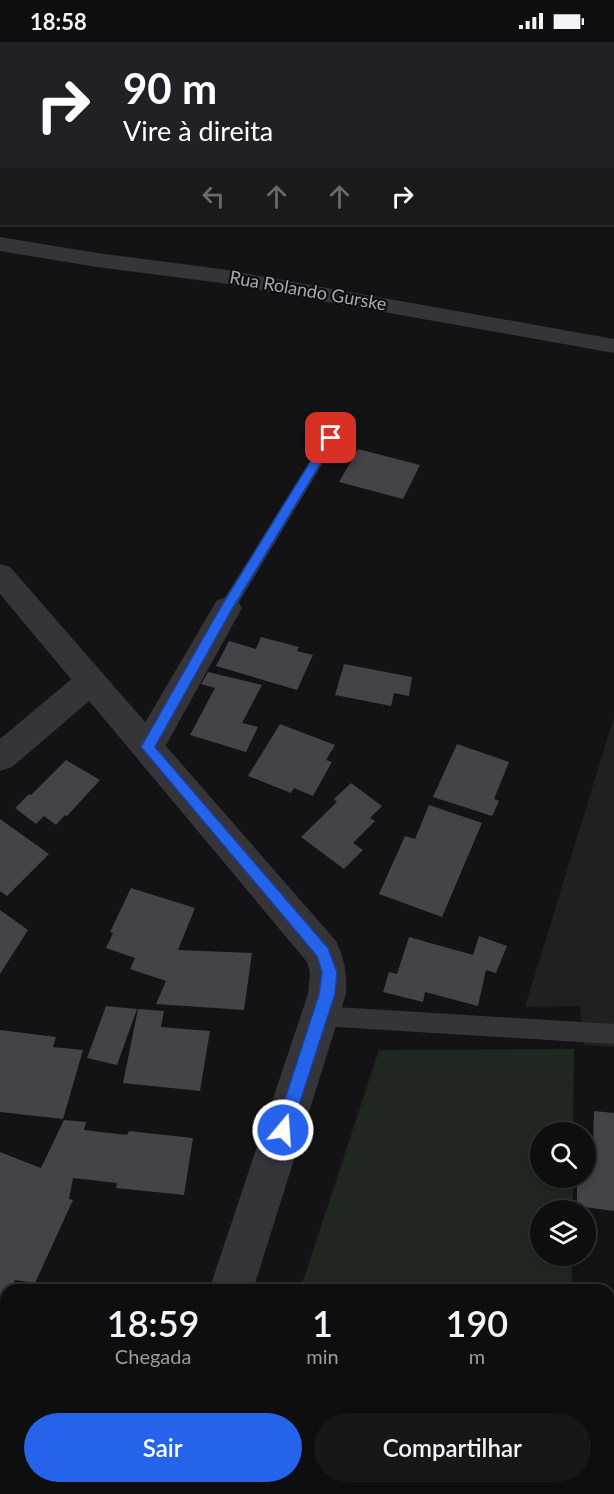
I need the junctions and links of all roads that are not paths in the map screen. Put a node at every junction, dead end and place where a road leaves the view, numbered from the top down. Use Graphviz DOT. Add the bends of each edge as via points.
graph roads {
  1 [pos="0,244"];
  2 [pos="614,345"];
  3 [pos="331,438"];
  4 [pos="0,574"];
  5 [pos="227,608"];
  6 [pos="91,681"];
  7 [pos="148,747"];
  8 [pos="0,758"];
  9 [pos="320,1016"];
  10 [pos="614,1034"];
  11 [pos="233,1284"];
  1 -- 2 [label="street, Rua Rolando Gurske" via="220,276"];
  3 -- 5 [label="lane"];
  4 -- 6 [label="street"];
  5 -- 7 [label="street"];
  6 -- 7 [label="street"];
  6 -- 8 [label="street"];
  7 -- 9 [label="street" via="323,952 329,972"];
  9 -- 10 [label="lane"];
  9 -- 11 [label="street"];
}
